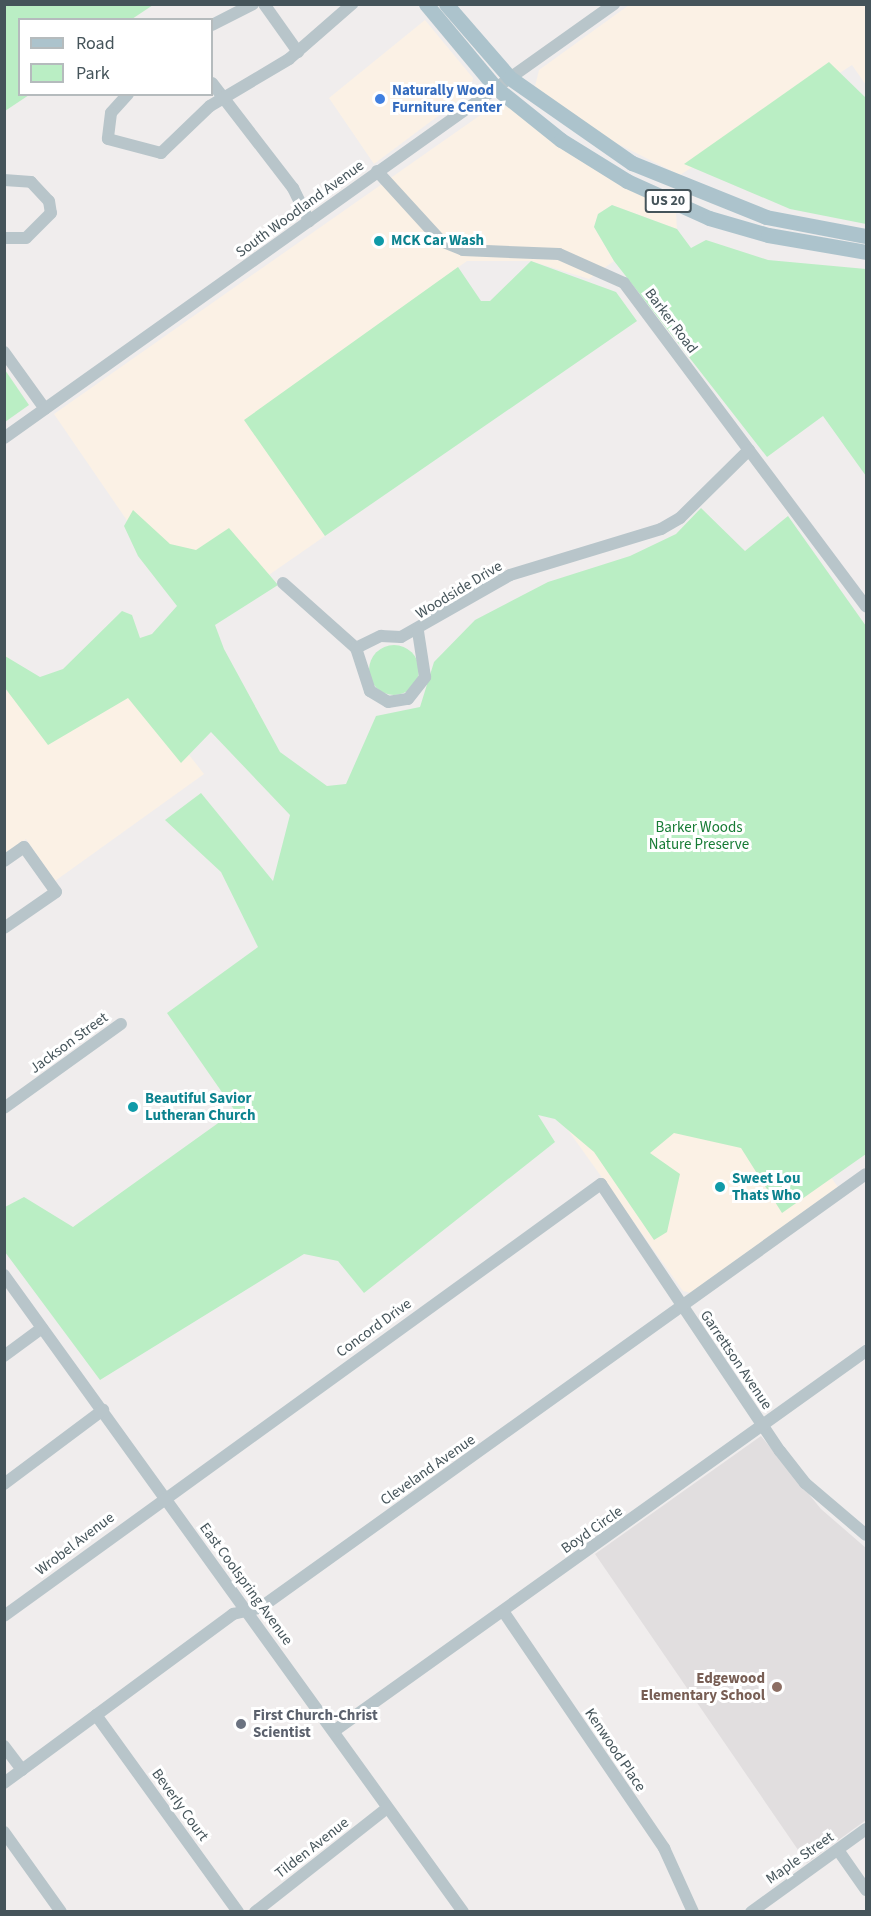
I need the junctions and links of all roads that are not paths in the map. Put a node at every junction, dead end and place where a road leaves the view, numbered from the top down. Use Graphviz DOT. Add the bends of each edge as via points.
graph roads {
  1 [pos="254,4"];
  2 [pos="264,4"];
  3 [pos="352,4"];
  4 [pos="426,4"];
  5 [pos="447,4"];
  6 [pos="614,4"];
  7 [pos="213,24"];
  8 [pos="298,52"];
  9 [pos="510,78"];
  10 [pos="213,84"];
  11 [pos="496,88"];
  12 [pos="126,96"];
  13 [pos="222,97"];
  14 [pos="377,171"];
  15 [pos="4,180"];
  16 [pos="309,221"];
  17 [pos="867,236"];
  18 [pos="4,238"];
  19 [pos="867,252"];
  20 [pos="4,352"];
  21 [pos="45,409"];
  22 [pos="4,438"];
  23 [pos="749,450"];
  24 [pos="283,583"];
  25 [pos="866,604"];
  26 [pos="418,632"];
  27 [pos="356,648"];
  28 [pos="4,861"];
  29 [pos="4,928"];
  30 [pos="121,1024"];
  31 [pos="4,1108"];
  32 [pos="867,1174"];
  33 [pos="601,1184"];
  34 [pos="4,1275"];
  35 [pos="686,1307"];
  36 [pos="42,1328"];
  37 [pos="867,1352"];
  38 [pos="4,1356"];
  39 [pos="103,1410"];
  40 [pos="763,1427"];
  41 [pos="4,1484"];
  42 [pos="164,1496"];
  43 [pos="867,1535"];
  44 [pos="247,1611"];
  45 [pos="503,1611"];
  46 [pos="4,1616"];
  47 [pos="96,1715"];
  48 [pos="334,1731"];
  49 [pos="4,1746"];
  50 [pos="22,1770"];
  51 [pos="4,1783"];
  52 [pos="387,1808"];
  53 [pos="867,1829"];
  54 [pos="4,1832"];
  55 [pos="838,1850"];
  56 [pos="867,1890"];
  57 [pos="61,1911"];
  58 [pos="238,1911"];
  59 [pos="255,1911"];
  60 [pos="463,1911"];
  61 [pos="693,1911"];
  62 [pos="751,1911"];
  1 -- 7 [label="street"];
  2 -- 8 [label="street"];
  3 -- 8 [label="street"];
  4 -- 11 [label="main road, US 20"];
  5 -- 9 [label="main road, US 20"];
  6 -- 9 [label="street, South Woodland Avenue"];
  8 -- 13 [label="street"];
  9 -- 11 [label="street, South Woodland Avenue"];
  9 -- 17 [label="main road, US 20" via="632,164 703,196 819,230"];
  10 -- 13 [label="street"];
  11 -- 14 [label="street, South Woodland Avenue"];
  11 -- 19 [label="main road, US 20" via="561,140 660,197 768,235"];
  12 -- 13 [label="street" via="111,113 108,140 161,153"];
  13 -- 16 [label="street" via="293,188"];
  14 -- 16 [label="street, South Woodland Avenue"];
  14 -- 23 [label="street, Barker Road" via="441,241 463,250 559,254 624,282"];
  15 -- 18 [label="street" via="31,183 49,201 51,213 26,238"];
  16 -- 21 [label="street, South Woodland Avenue"];
  20 -- 21 [label="street"];
  21 -- 22 [label="street, South Woodland Avenue"];
  23 -- 25 [label="street, Barker Road"];
  23 -- 26 [label="street, Woodside Drive" via="680,518 661,529 510,575"];
  24 -- 27 [label="street"];
  26 -- 27 [label="street, Woodside Drive" via="381,636"];
  26 -- 27 [label="street" via="425,677 408,699 388,702 370,691"];
  28 -- 29 [label="street" via="24,847 56,892"];
  30 -- 31 [label="street, Jackson Street"];
  32 -- 35 [label="street, Cleveland Avenue"];
  33 -- 35 [label="street, Garrettson Avenue"];
  33 -- 42 [label="street, Concord Drive"];
  34 -- 36 [label="street, East Coolspring Avenue"];
  35 -- 40 [label="street, Garrettson Avenue"];
  35 -- 44 [label="street, Cleveland Avenue" via="260,1608"];
  36 -- 38 [label="street"];
  36 -- 39 [label="street, East Coolspring Avenue"];
  37 -- 40 [label="street, Boyd Circle"];
  39 -- 41 [label="street"];
  39 -- 42 [label="street, East Coolspring Avenue"];
  40 -- 43 [label="street, Garrettson Avenue" via="805,1483"];
  40 -- 45 [label="street, Boyd Circle"];
  42 -- 44 [label="street, East Coolspring Avenue"];
  42 -- 46 [label="street, Wrobel Avenue"];
  44 -- 47 [label="street, Cleveland Avenue" via="233,1614"];
  44 -- 48 [label="street, East Coolspring Avenue"];
  45 -- 48 [label="street, Boyd Circle"];
  45 -- 61 [label="street, Kenwood Place" via="664,1848"];
  47 -- 50 [label="street, Cleveland Avenue"];
  47 -- 58 [label="street, Beverly Court"];
  48 -- 52 [label="street, East Coolspring Avenue"];
  49 -- 50 [label="street"];
  50 -- 51 [label="street, Cleveland Avenue"];
  52 -- 59 [label="street, Tilden Avenue"];
  52 -- 60 [label="street, East Coolspring Avenue"];
  53 -- 55 [label="street, Maple Street"];
  54 -- 57 [label="street"];
  55 -- 56 [label="street"];
  55 -- 62 [label="street, Maple Street"];
}
